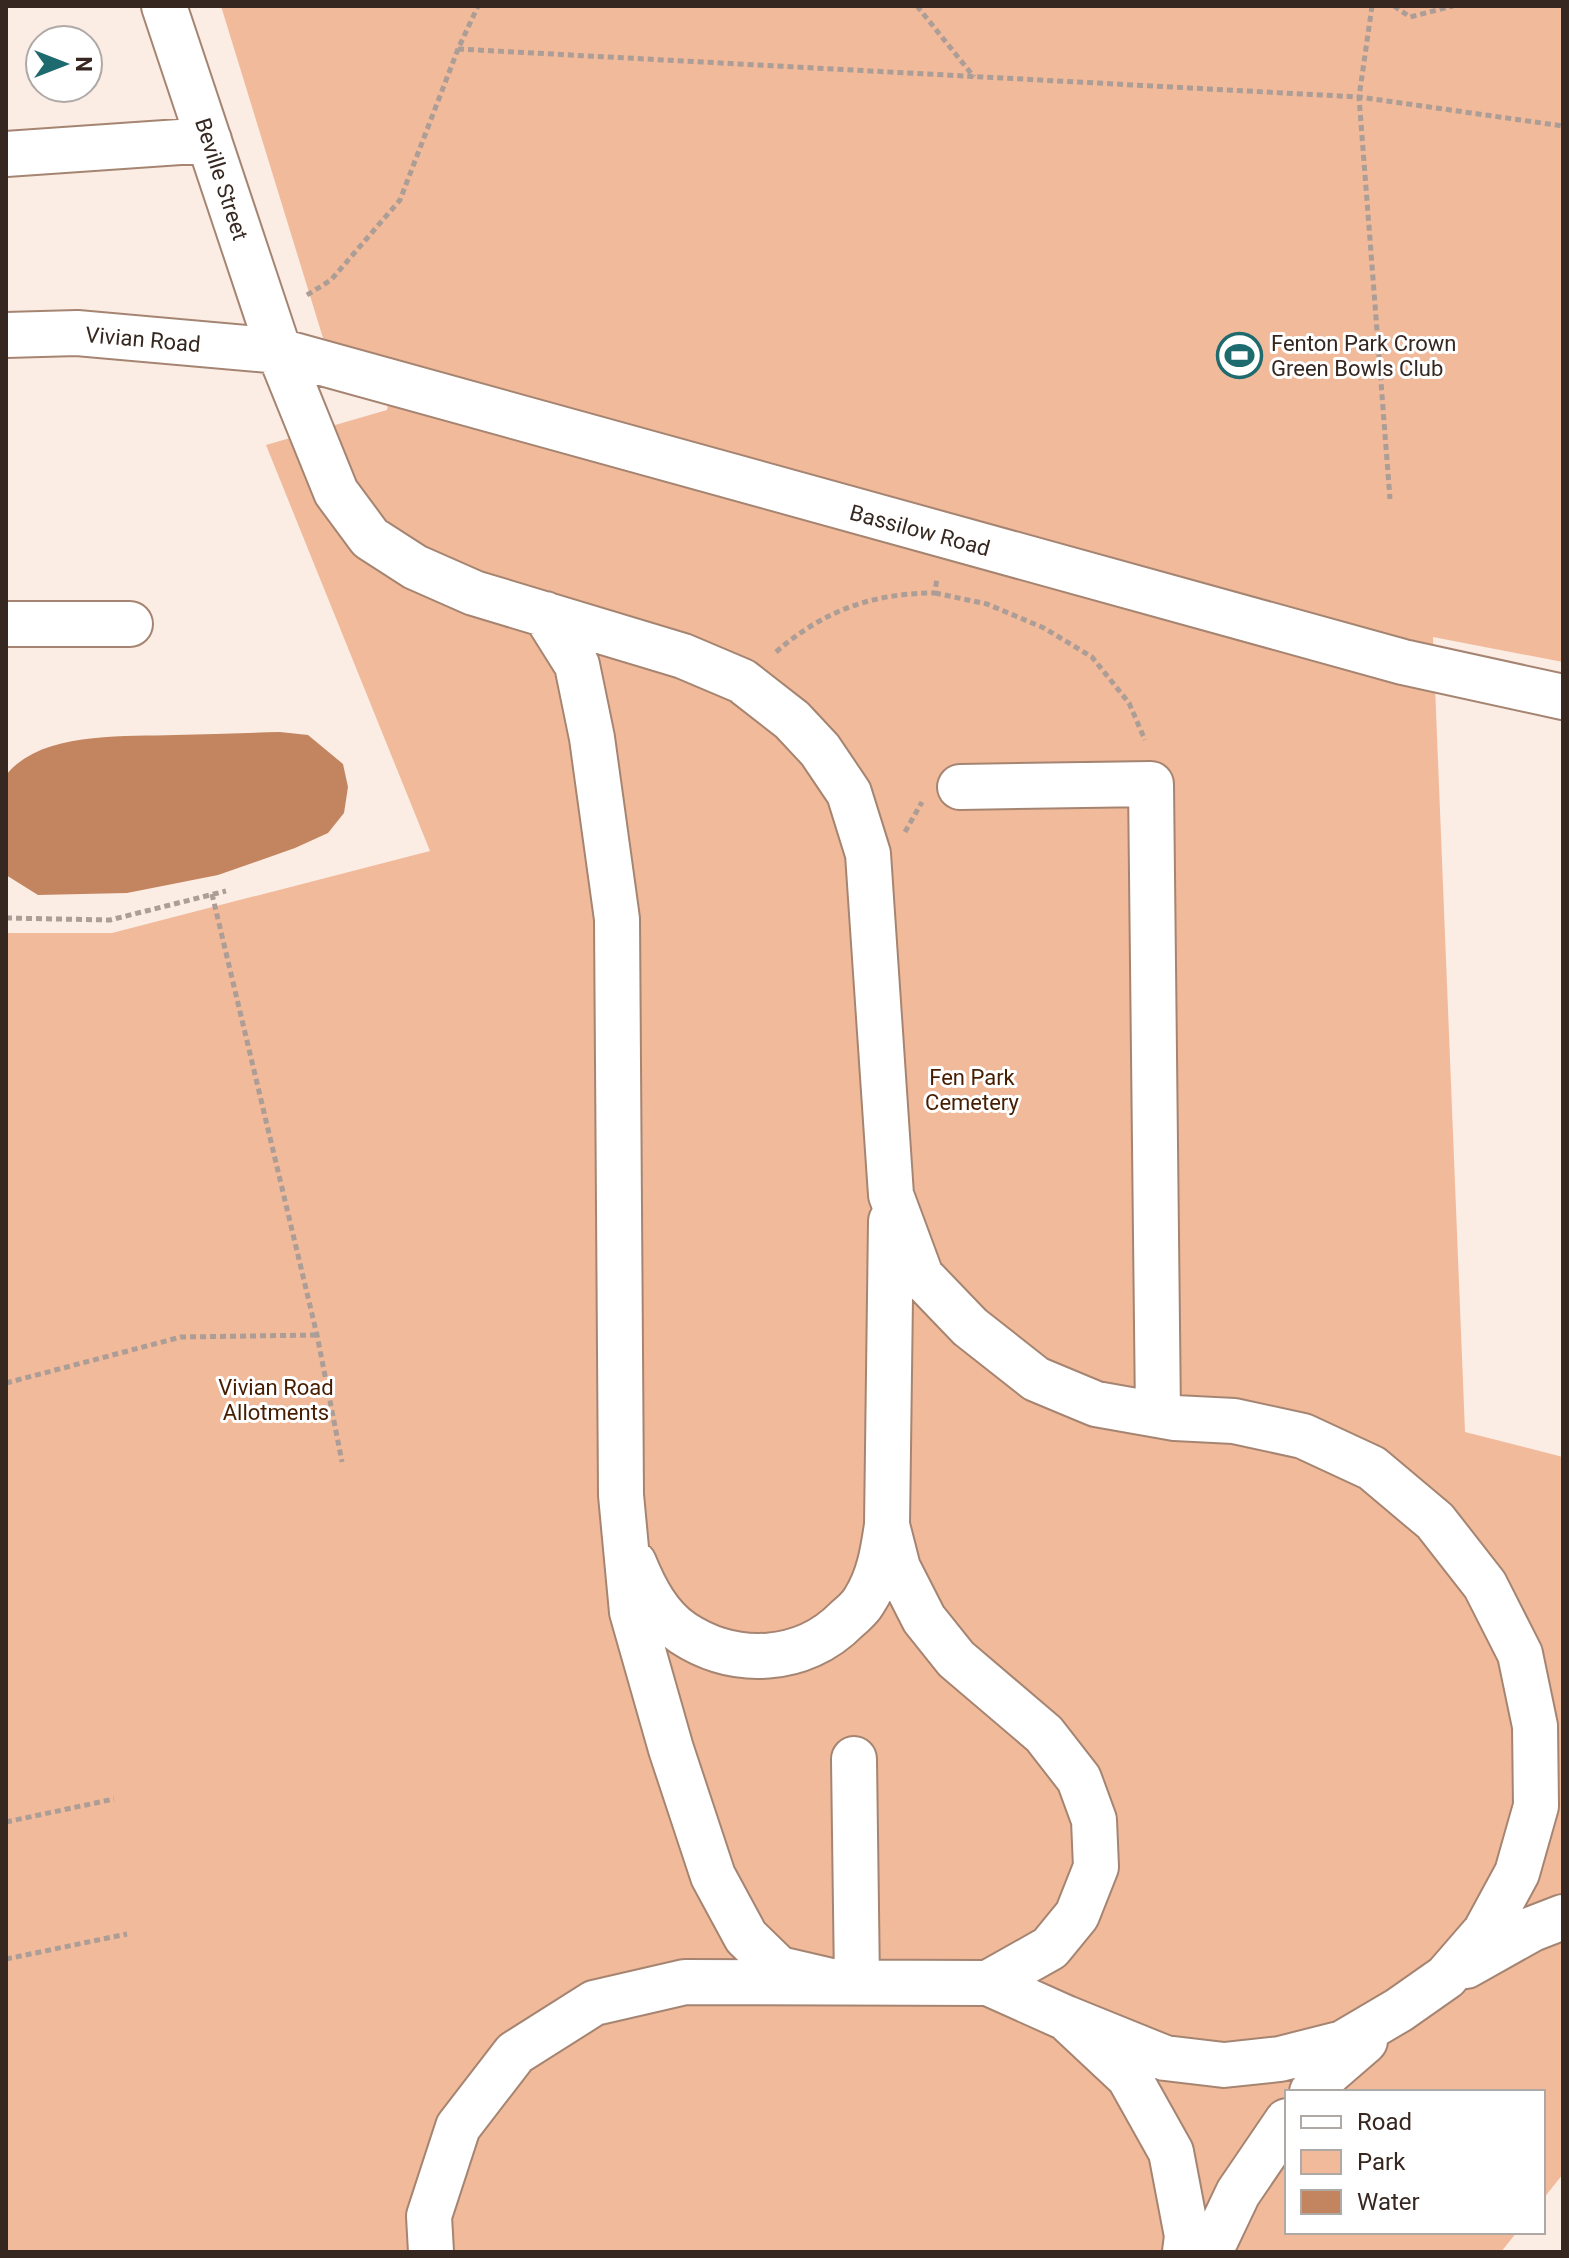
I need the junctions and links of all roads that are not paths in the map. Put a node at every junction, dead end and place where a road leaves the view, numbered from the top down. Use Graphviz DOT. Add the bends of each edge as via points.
graph roads {
  1 [pos="164,6"];
  2 [pos="209,140"];
  3 [pos="6,154"];
  4 [pos="274,334"];
  5 [pos="6,335"];
  6 [pos="545,614"];
  7 [pos="6,624"];
  8 [pos="130,624"];
  9 [pos="1563,697"];
  10 [pos="960,787"];
  11 [pos="891,1195"];
  12 [pos="1158,1415"];
  13 [pos="887,1525"];
  14 [pos="623,1527"];
  15 [pos="1520,1654"];
  16 [pos="1563,1702"];
  17 [pos="854,1759"];
  18 [pos="1563,1917"];
  19 [pos="1446,1977"];
  20 [pos="846,1982"];
  21 [pos="988,1983"];
  22 [pos="1399,2010"];
  23 [pos="1066,2018"];
  24 [pos="1314,2090"];
  25 [pos="1285,2124"];
  26 [pos="431,2252"];
  27 [pos="1185,2252"];
  28 [pos="1210,2252"];
  1 -- 2 [label="street, Beville Street"];
  2 -- 3 [label="street"];
  2 -- 4 [label="street, Beville Street"];
  4 -- 5 [label="street, Vivian Road"];
  4 -- 6 [label="street, Beville Street" via="336,492 370,538 415,567 474,593"];
  4 -- 9 [label="street, Bassilow Road" via="944,537 1403,662"];
  6 -- 11 [label="street, Beville Street" via="683,656 742,681 792,720 849,793 868,854"];
  6 -- 14 [label="street" via="577,665 617,919"];
  7 -- 8 [label="street"];
  10 -- 12 [label="street" via="1151,784"];
  11 -- 12 [label="street" via="921,1276 970,1327 1036,1379 1096,1404"];
  11 -- 13 [label="street"];
  12 -- 15 [label="street" via="1234,1421 1303,1436 1372,1468 1435,1521 1485,1585"];
  13 -- 14 [label="street" via="881,1566 864,1603 822,1639 798,1651 758,1658 717,1651 681,1632 652,1602"];
  13 -- 21 [label="street" via="898,1568 924,1619 956,1659 1044,1734 1079,1779 1094,1820 1096,1867 1077,1915 1050,1948"];
  14 -- 20 [label="street" via="632,1612 713,1876 746,1937 779,1969"];
  15 -- 16 [label="street"];
  15 -- 19 [label="street" via="1535,1726 1536,1806 1517,1873 1485,1932"];
  17 -- 20 [label="street"];
  18 -- 19 [label="street"];
  19 -- 22 [label="street"];
  20 -- 21 [label="street"];
  20 -- 26 [label="street" via="685,1982 594,2003 515,2053 458,2127 429,2216"];
  21 -- 23 [label="street"];
  22 -- 23 [label="street" via="1343,2043 1280,2059 1224,2065 1165,2058"];
  22 -- 24 [label="street"];
  23 -- 27 [label="street" via="1129,2077 1171,2152 1187,2236"];
  25 -- 28 [label="street" via="1238,2193"];
}
